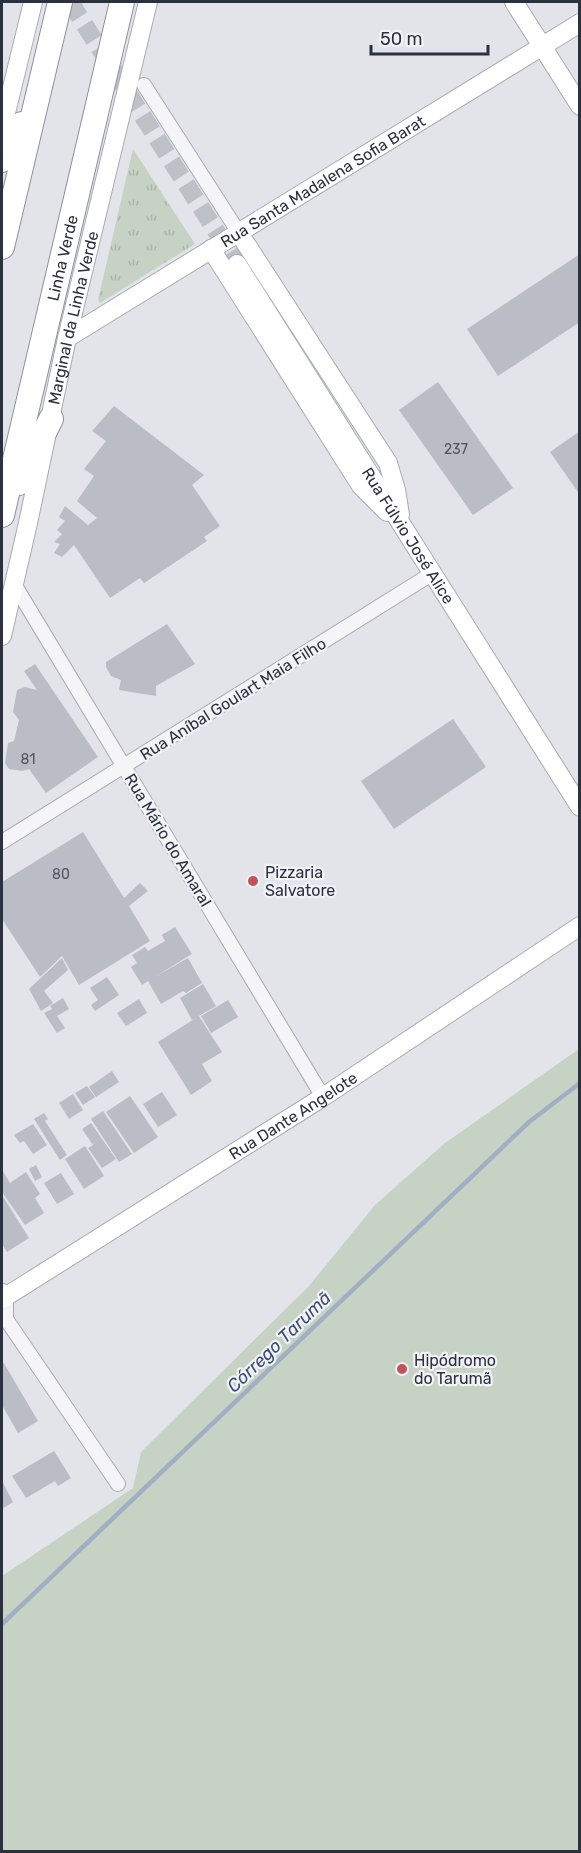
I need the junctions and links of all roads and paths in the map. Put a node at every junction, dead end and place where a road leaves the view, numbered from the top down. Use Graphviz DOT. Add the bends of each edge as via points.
graph roads {
  1 [pos="33,2"];
  2 [pos="60,2"];
  3 [pos="122,2"];
  4 [pos="148,2"];
  5 [pos="514,2"];
  6 [pos="579,23"];
  7 [pos="542,46"];
  8 [pos="144,85"];
  9 [pos="35,101"];
  10 [pos="579,106"];
  11 [pos="2,129"];
  12 [pos="2,160"];
  13 [pos="239,232"];
  14 [pos="2,247"];
  15 [pos="211,249"];
  16 [pos="237,264"];
  17 [pos="67,338"];
  18 [pos="51,419"];
  19 [pos="2,516"];
  20 [pos="402,524"];
  21 [pos="433,573"];
  22 [pos="14,584"];
  23 [pos="2,636"];
  24 [pos="124,767"];
  25 [pos="579,807"];
  26 [pos="2,842"];
  27 [pos="579,926"];
  28 [pos="323,1097"];
  29 [pos="3,1295"];
  30 [pos="118,1484"];
  1 -- 11 [label="main road"];
  2 -- 9 [label="highway"];
  3 -- 19 [label="highway, Linha Verde"];
  4 -- 17 [label="main road, Marginal da Linha Verde"];
  5 -- 7 [label="main road"];
  6 -- 7 [label="main road, Rua Santa Madalena Sofia Barat"];
  7 -- 10 [label="main road"];
  7 -- 13 [label="main road, Rua Santa Madalena Sofia Barat"];
  8 -- 13 [label="street"];
  9 -- 12 [label="highway"];
  9 -- 14 [label="highway"];
  13 -- 15 [label="main road, Rua Santa Madalena Sofia Barat"];
  13 -- 20 [label="main road" via="388,463"];
  15 -- 17 [label="main road, Rua Santa Madalena Sofia Barat"];
  15 -- 20 [label="main road" via="361,486"];
  16 -- 20 [label="main road, Rua Fúlvio José Alice"];
  17 -- 18 [label="main road, Marginal da Linha Verde"];
  18 -- 19 [label="highway"];
  18 -- 22 [label="main road, Marginal da Linha Verde"];
  20 -- 21 [label="main road, Rua Fúlvio José Alice"];
  21 -- 24 [label="street, Rua Aníbal Goulart Maia Filho"];
  21 -- 25 [label="main road, Rua Fúlvio José Alice"];
  22 -- 23 [label="main road, Marginal da Linha Verde"];
  22 -- 24 [label="street, Rua Mário do Amaral"];
  24 -- 26 [label="street, Rua Aníbal Goulart Maia Filho"];
  24 -- 28 [label="street, Rua Mário do Amaral"];
  27 -- 28 [label="main road, Rua Dante Angelote"];
  28 -- 29 [label="main road, Rua Dante Angelote"];
  29 -- 30 [label="street" via="6,1319"];
}
